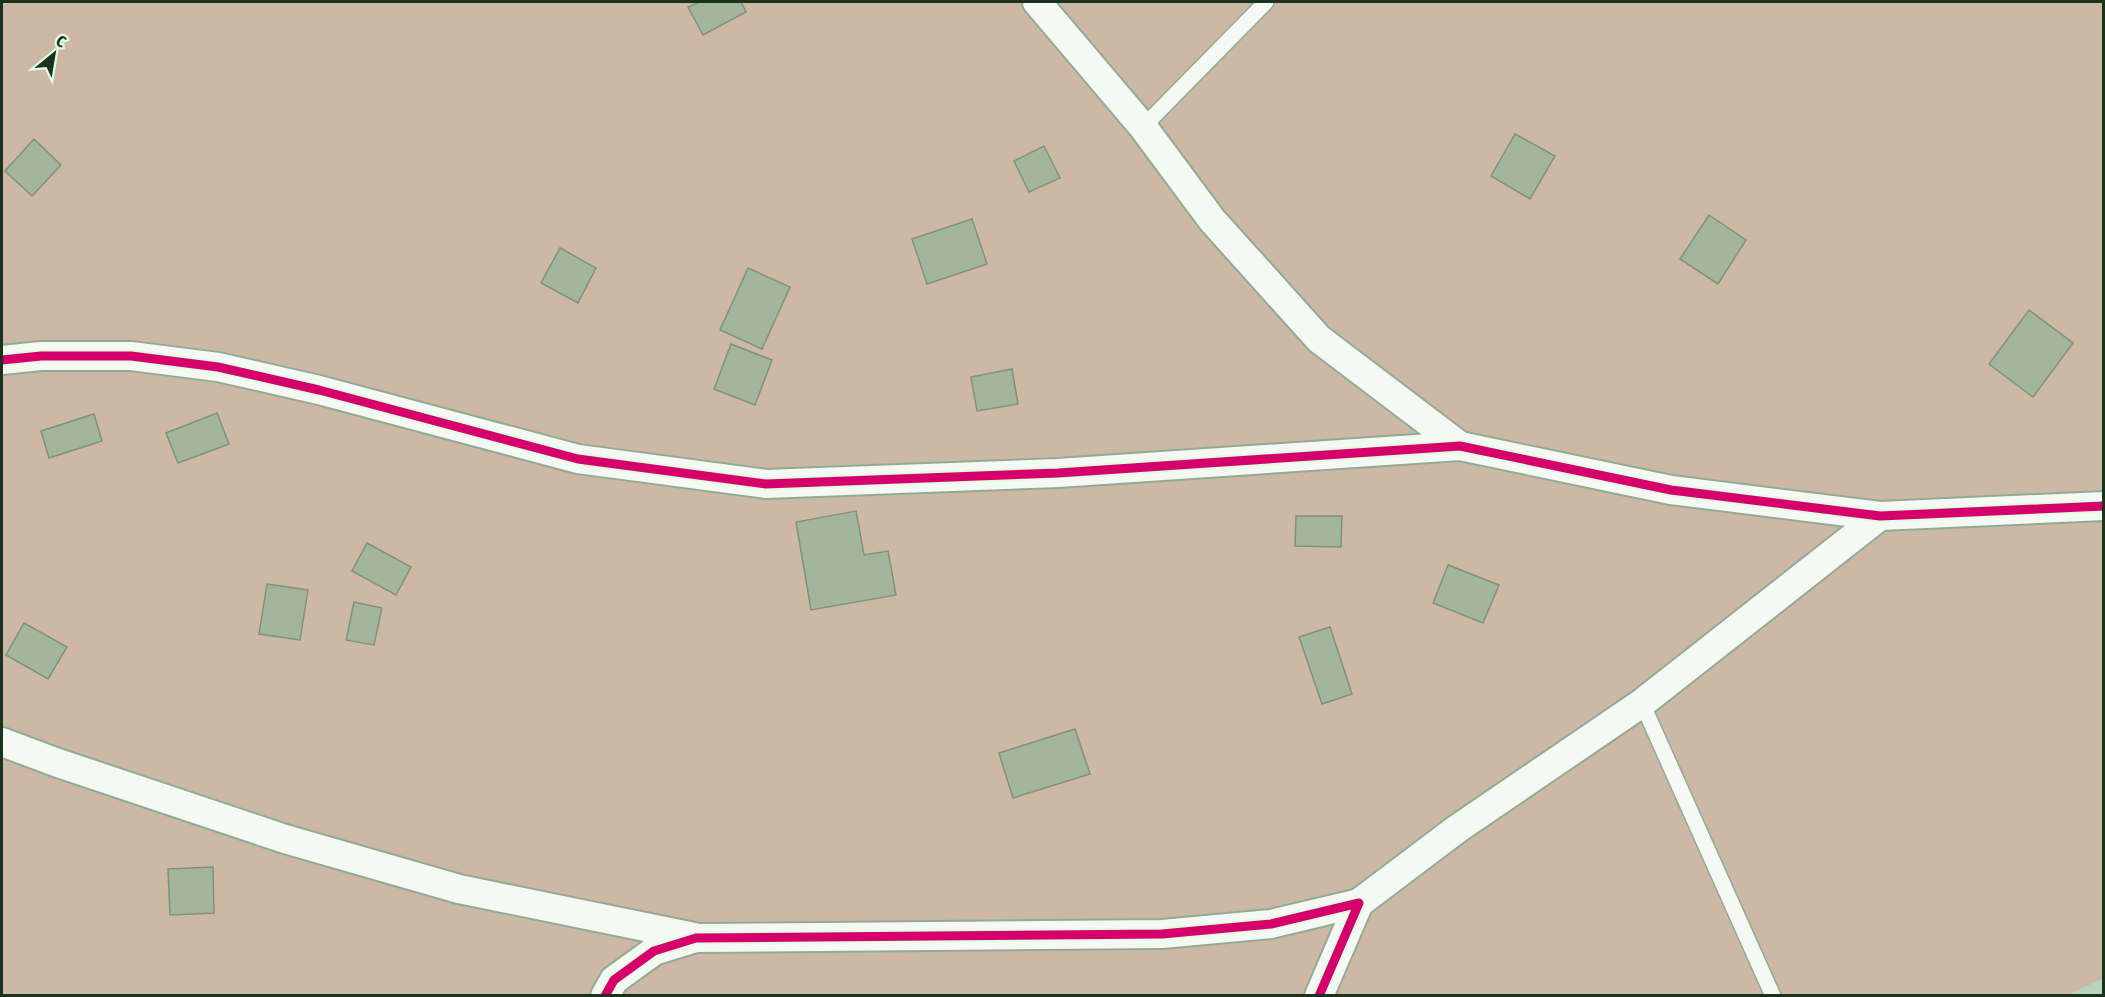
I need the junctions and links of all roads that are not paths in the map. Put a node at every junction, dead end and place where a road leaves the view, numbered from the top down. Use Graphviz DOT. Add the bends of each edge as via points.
graph roads {
  1 [pos="1037,2"];
  2 [pos="1266,2"];
  3 [pos="1143,127"];
  4 [pos="2,360"];
  5 [pos="1460,446"];
  6 [pos="2103,506"];
  7 [pos="1880,516"];
  8 [pos="1642,704"];
  9 [pos="2,742"];
  10 [pos="1359,903"];
  11 [pos="696,938"];
  12 [pos="605,996"];
  13 [pos="1319,996"];
  14 [pos="1773,996"];
  1 -- 3 [label="street"];
  2 -- 3 [label="lane"];
  3 -- 5 [label="street" via="1212,220 1319,339"];
  4 -- 5 [label="street" via="130,356 219,367 578,459 766,484 1058,473"];
  5 -- 7 [label="street" via="1671,490"];
  6 -- 7 [label="street"];
  7 -- 8 [label="street"];
  8 -- 10 [label="street" via="1457,829"];
  8 -- 14 [label="lane"];
  9 -- 11 [label="street" via="285,839 459,889"];
  10 -- 11 [label="street" via="1270,924 1161,934"];
  10 -- 13 [label="street"];
  11 -- 12 [label="street" via="654,951 614,980"];
}
